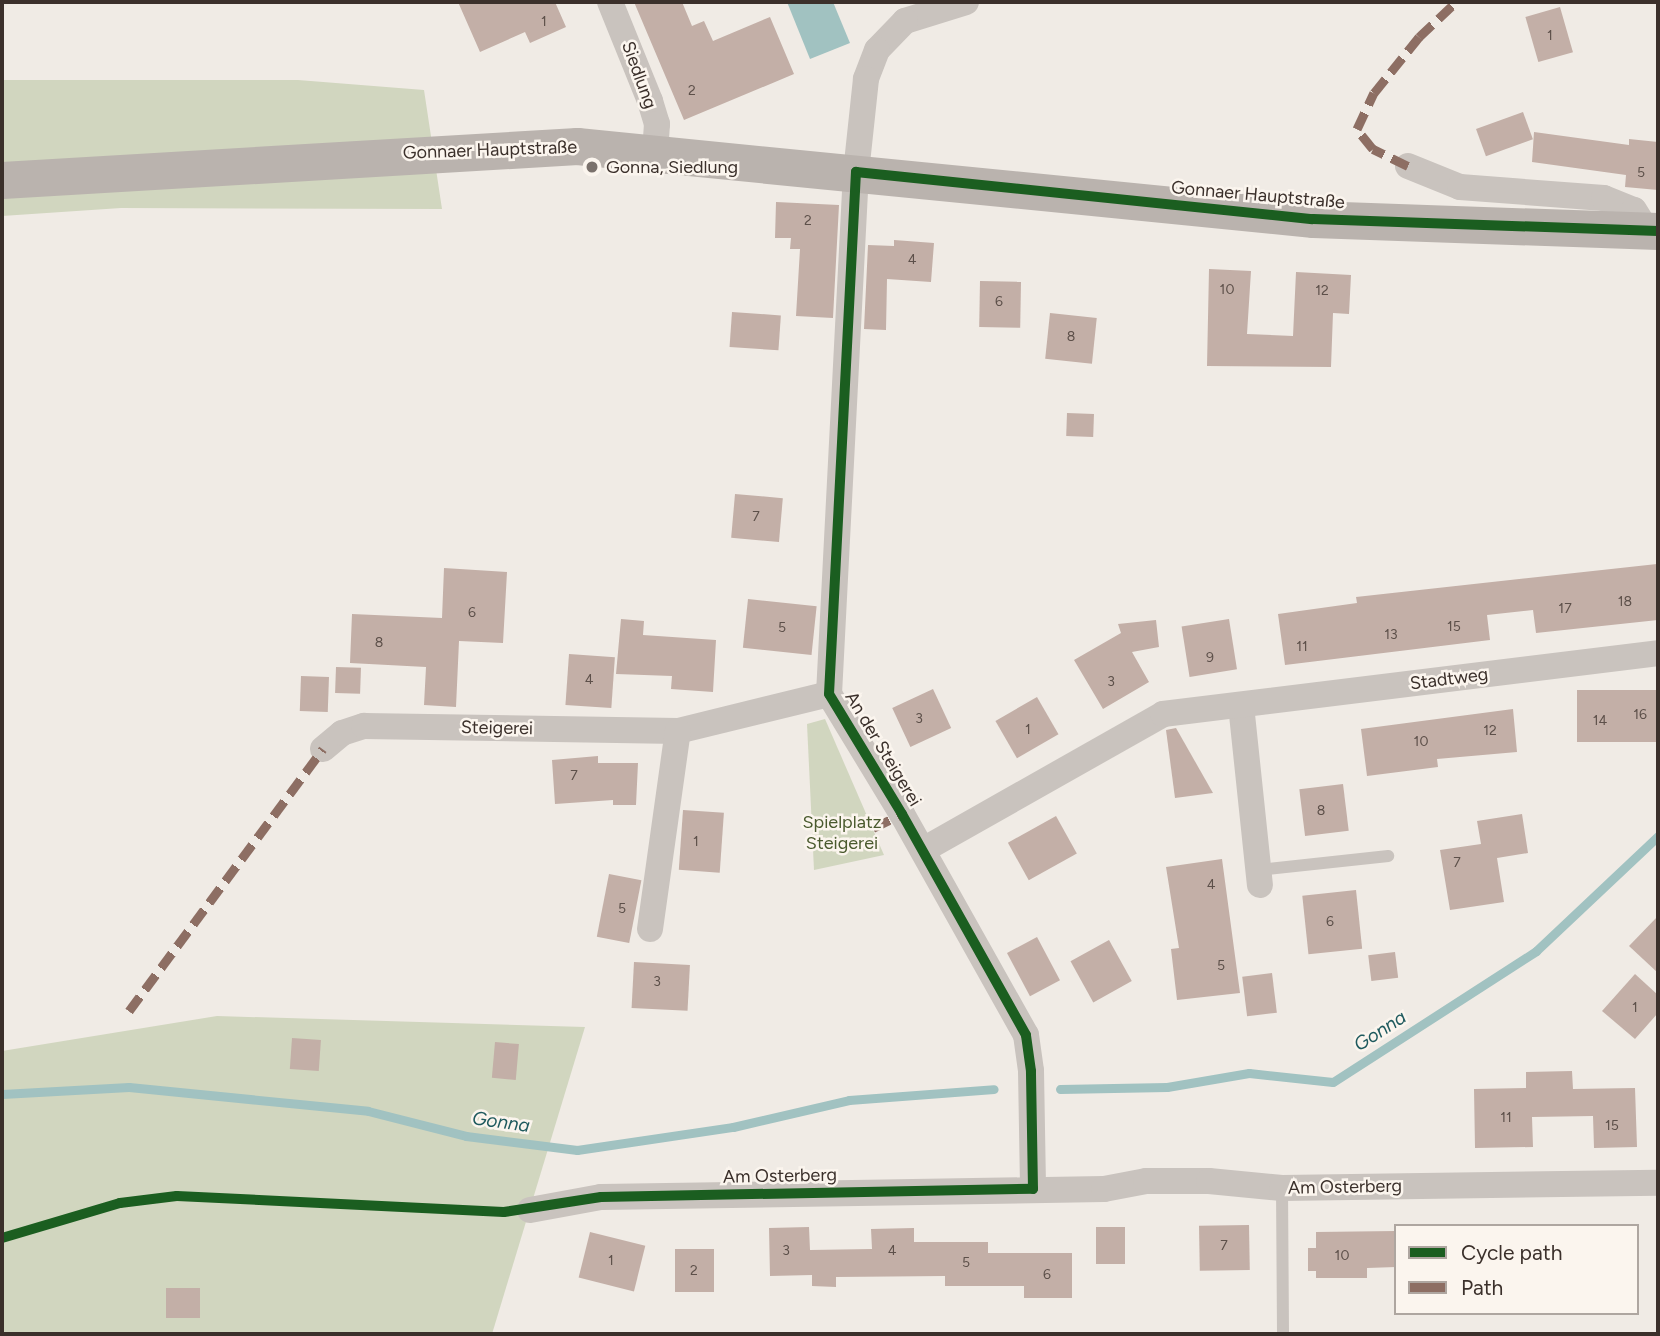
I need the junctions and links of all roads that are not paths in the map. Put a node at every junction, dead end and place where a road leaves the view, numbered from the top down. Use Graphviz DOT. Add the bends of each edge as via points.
graph roads {
  1 [pos="610,2"];
  2 [pos="966,2"];
  3 [pos="655,150"];
  4 [pos="1408,166"];
  5 [pos="856,172"];
  6 [pos="2,180"];
  7 [pos="1653,231"];
  8 [pos="1658,653"];
  9 [pos="829,694"];
  10 [pos="1241,705"];
  11 [pos="678,731"];
  12 [pos="323,748"];
  13 [pos="923,850"];
  14 [pos="1388,856"];
  15 [pos="1259,877"];
  16 [pos="650,929"];
  17 [pos="1658,1183"];
  18 [pos="1282,1188"];
  19 [pos="1033,1189"];
  20 [pos="530,1210"];
  21 [pos="1283,1334"];
  1 -- 3 [label="street, Siedlung" via="657,124"];
  2 -- 5 [label="street, An der Steigerei" via="905,20 877,50 866,79"];
  3 -- 5 [label="main road, Gonnaer Hauptstraße"];
  3 -- 6 [label="main road, Gonnaer Hauptstraße" via="498,147"];
  4 -- 7 [label="street, Gonnaer Hauptstraße" via="1460,187 1604,198 1634,209"];
  5 -- 7 [label="main road, Gonnaer Hauptstraße" via="1312,219"];
  5 -- 9 [label="street, An der Steigerei"];
  8 -- 10 [label="street, Stadtweg"];
  9 -- 11 [label="street, Steigerei"];
  9 -- 13 [label="street, An der Steigerei"];
  10 -- 13 [label="street, Stadtweg" via="1163,714"];
  10 -- 15 [label="street"];
  11 -- 12 [label="street, Steigerei" via="364,726 341,733"];
  11 -- 16 [label="street"];
  13 -- 19 [label="street, An der Steigerei" via="1026,1035"];
  14 -- 15 [label="lane"];
  17 -- 18 [label="street, Am Osterberg"];
  18 -- 19 [label="street, Am Osterberg" via="1209,1181"];
  18 -- 21 [label="lane"];
  19 -- 20 [label="street, Am Osterberg" via="601,1197"];
}
